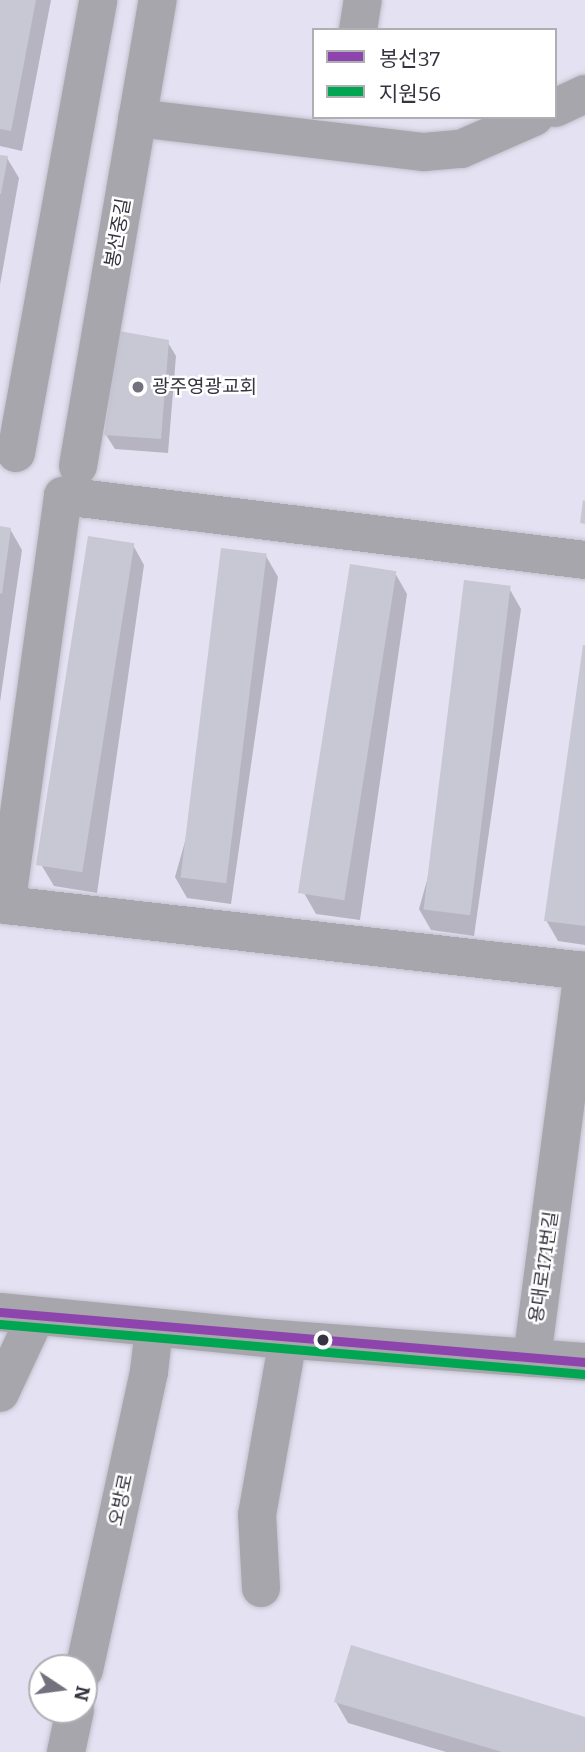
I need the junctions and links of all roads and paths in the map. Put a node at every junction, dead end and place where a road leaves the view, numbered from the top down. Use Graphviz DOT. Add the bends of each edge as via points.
graph roads {
  1 [pos="99,0"];
  2 [pos="158,0"];
  3 [pos="363,0"];
  4 [pos="358,28"];
  5 [pos="585,94"];
  6 [pos="557,107"];
  7 [pos="137,118"];
  8 [pos="529,119"];
  9 [pos="340,130"];
  10 [pos="16,453"];
  11 [pos="78,466"];
  12 [pos="585,561"];
  13 [pos="584,971"];
  14 [pos="570,1177"];
  15 [pos="18,1314"];
  16 [pos="154,1328"];
  17 [pos="288,1340"];
  18 [pos="531,1358"];
  19 [pos="585,1362"];
  20 [pos="0,1393"];
  21 [pos="261,1588"];
  22 [pos="87,1654"];
  23 [pos="72,1724"];
  24 [pos="66,1752"];
  1 -- 10 [label="street"];
  2 -- 7 [label="street, 봉선중길"];
  3 -- 4 [label="street"];
  5 -- 6 [label="street"];
  7 -- 9 [label="street"];
  7 -- 11 [label="street, 봉선중길"];
  8 -- 9 [label="street" via="449,152"];
  12 -- 13 [label="street" via="63,496 6,905"];
  13 -- 14 [label="street, 용대로171번길"];
  14 -- 18 [label="street, 용대로171번길"];
  15 -- 16 [label="street"];
  15 -- 20 [label="street"];
  16 -- 17 [label="street"];
  16 -- 22 [label="street, 오방로" via="149,1372"];
  17 -- 18 [label="street"];
  17 -- 21 [label="street" via="257,1515"];
  18 -- 19 [label="street"];
  23 -- 24 [label="street"];
}
